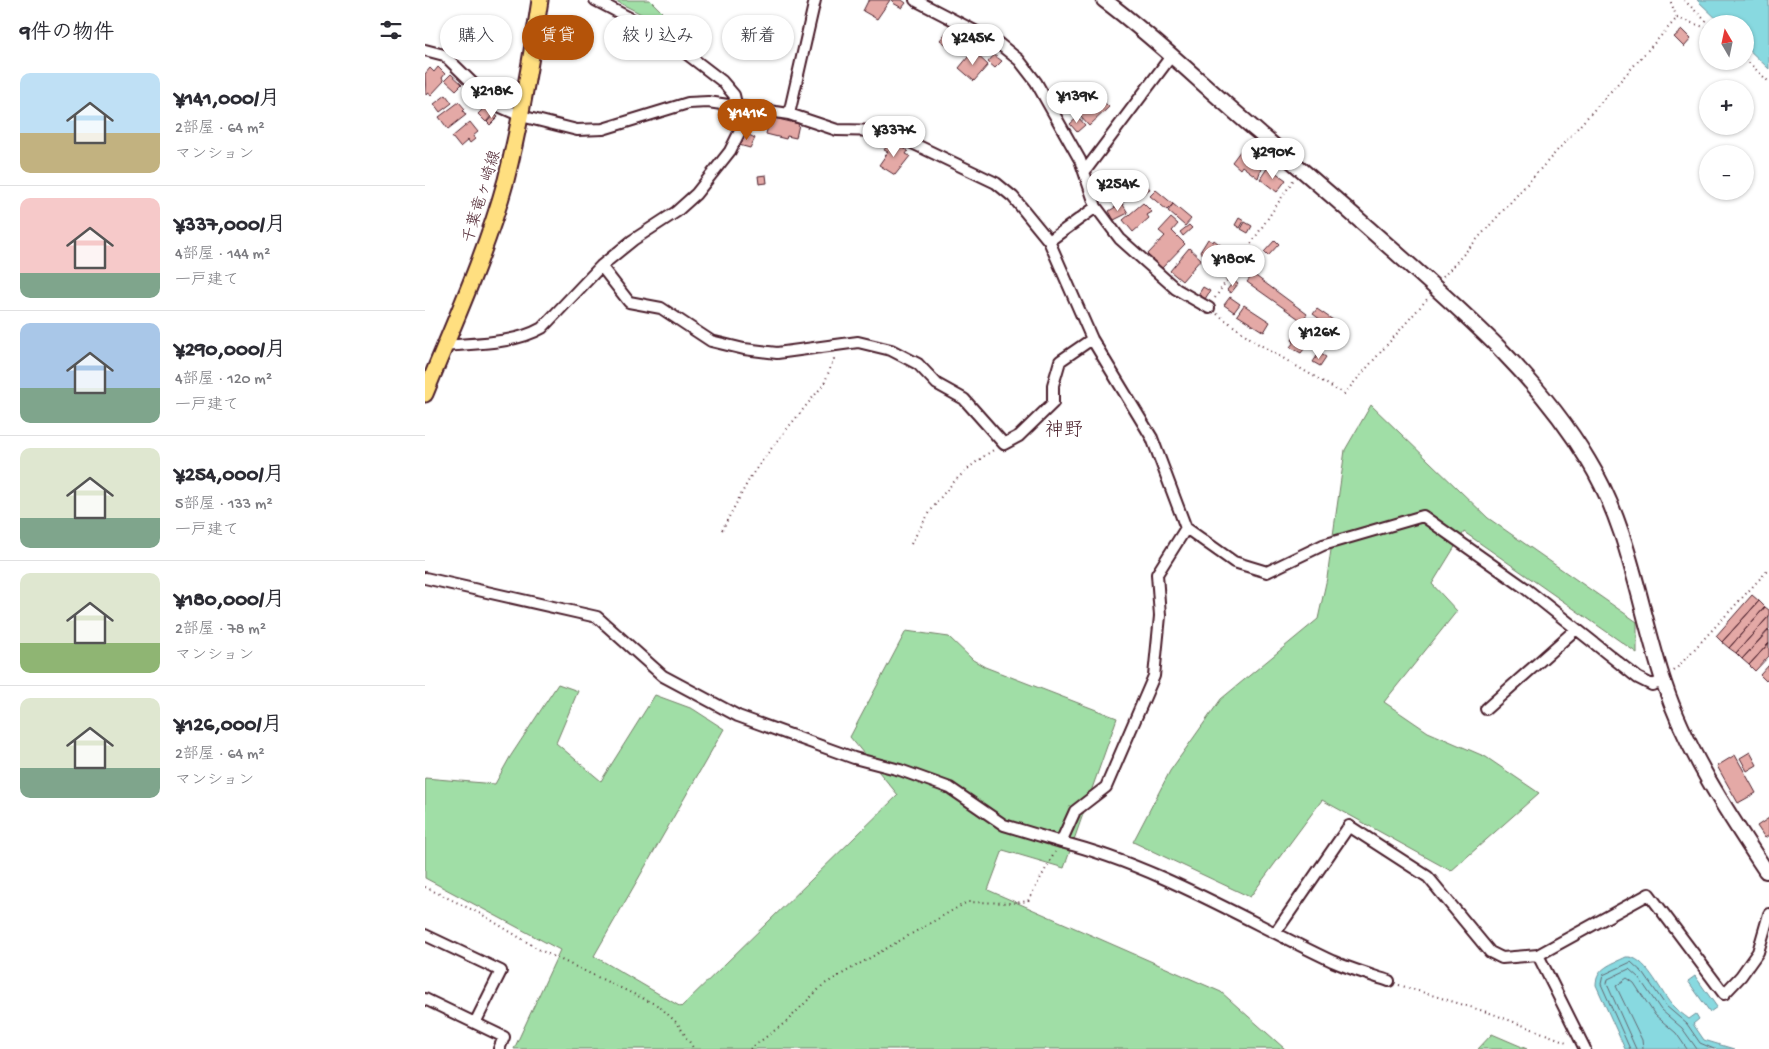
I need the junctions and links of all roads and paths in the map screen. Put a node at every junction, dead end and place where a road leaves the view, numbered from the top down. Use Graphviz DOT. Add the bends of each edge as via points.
graph roads {
  1 [pos="540,0"];
  2 [pos="595,0"];
  3 [pos="815,0"];
  4 [pos="915,0"];
  5 [pos="1104,0"];
  6 [pos="1670,0"];
  7 [pos="1683,0"];
  8 [pos="1699,15"];
  9 [pos="1677,18"];
  10 [pos="1699,25"];
  11 [pos="425,50"];
  12 [pos="1172,55"];
  13 [pos="1754,68"];
  14 [pos="1769,82"];
  15 [pos="741,108"];
  16 [pos="789,114"];
  17 [pos="521,116"];
  18 [pos="1301,169"];
  19 [pos="1085,171"];
  20 [pos="1096,207"];
  21 [pos="1049,241"];
  22 [pos="601,266"];
  23 [pos="1436,288"];
  24 [pos="1209,308"];
  25 [pos="1092,339"];
  26 [pos="840,345"];
  27 [pos="444,346"];
  28 [pos="425,394"];
  29 [pos="1004,444"];
  30 [pos="1186,528"];
  31 [pos="722,530"];
  32 [pos="911,544"];
  33 [pos="1769,569"];
  34 [pos="425,578"];
  35 [pos="1575,630"];
  36 [pos="1663,680"];
  37 [pos="1486,709"];
  38 [pos="1061,842"];
  39 [pos="1767,873"];
  40 [pos="425,887"];
  41 [pos="1769,914"];
  42 [pos="1276,932"];
  43 [pos="425,935"];
  44 [pos="1538,955"];
  45 [pos="1389,981"];
  46 [pos="425,999"];
  47 [pos="475,1023"];
  48 [pos="1580,1047"];
  49 [pos="499,1049"];
  50 [pos="694,1049"];
  51 [pos="750,1049"];
  1 -- 17 [label="main road, 千葉竜ヶ崎線"];
  2 -- 15 [label="street" via="662,35 722,81"];
  3 -- 16 [label="street"];
  4 -- 19 [label="street" via="998,43 1019,60 1049,103"];
  5 -- 12 [label="street"];
  6 -- 9 [label="path"];
  7 -- 8 [label="path"];
  9 -- 10 [label="path"];
  9 -- 23 [label="path"];
  11 -- 17 [label="street" via="444,55 494,104"];
  12 -- 18 [label="street"];
  12 -- 19 [label="street"];
  13 -- 14 [label="path"];
  15 -- 16 [label="street"];
  15 -- 17 [label="street" via="708,102 688,104 603,129 577,130"];
  15 -- 22 [label="street" via="743,125 729,151 696,194"];
  16 -- 21 [label="street" via="837,130 887,131 996,183 1013,197"];
  17 -- 27 [label="main road, 千葉竜ヶ崎線" via="503,189"];
  18 -- 23 [label="street"];
  18 -- 24 [label="path"];
  19 -- 20 [label="street"];
  20 -- 21 [label="street"];
  20 -- 24 [label="street" via="1120,239 1176,289"];
  21 -- 25 [label="street"];
  22 -- 26 [label="street" via="629,302 661,308 711,341 777,353"];
  22 -- 27 [label="street" via="533,333"];
  23 -- 24 [label="path" via="1344,394 1257,343"];
  23 -- 36 [label="street" via="1525,374 1589,460 1611,504 1628,552"];
  25 -- 29 [label="street" via="1060,361 1053,385 1053,403 1019,436"];
  25 -- 30 [label="street" via="1152,438"];
  26 -- 29 [label="street" via="868,343 918,364 937,384 964,399"];
  26 -- 31 [label="path" via="824,384 751,476"];
  27 -- 28 [label="main road, 千葉竜ヶ崎線"];
  29 -- 32 [label="path" via="983,457 942,493"];
  30 -- 35 [label="street" via="1234,562 1267,572 1323,545 1423,516 1525,588"];
  30 -- 38 [label="street" via="1157,574 1160,616 1154,676 1106,787 1075,811"];
  33 -- 36 [label="path"];
  34 -- 38 [label="street" via="597,616 663,676 738,716 950,788 1005,825"];
  35 -- 36 [label="street" via="1638,678 1652,685"];
  35 -- 37 [label="street"];
  36 -- 39 [label="street" via="1689,742"];
  38 -- 42 [label="street" via="1104,854 1156,875"];
  38 -- 51 [label="path" via="1028,901 967,902 823,985 786,1022"];
  40 -- 50 [label="path" via="481,914 539,950 659,1006 678,1024"];
  41 -- 44 [label="street" via="1758,952 1724,994 1649,894"];
  42 -- 44 [label="street" via="1349,826 1428,877 1490,952 1502,958"];
  42 -- 45 [label="street" via="1333,961"];
  43 -- 47 [label="street" via="501,971"];
  44 -- 48 [label="street"];
  45 -- 48 [label="path" via="1493,1014"];
  46 -- 47 [label="street"];
  47 -- 49 [label="street" via="504,1038"];
}
